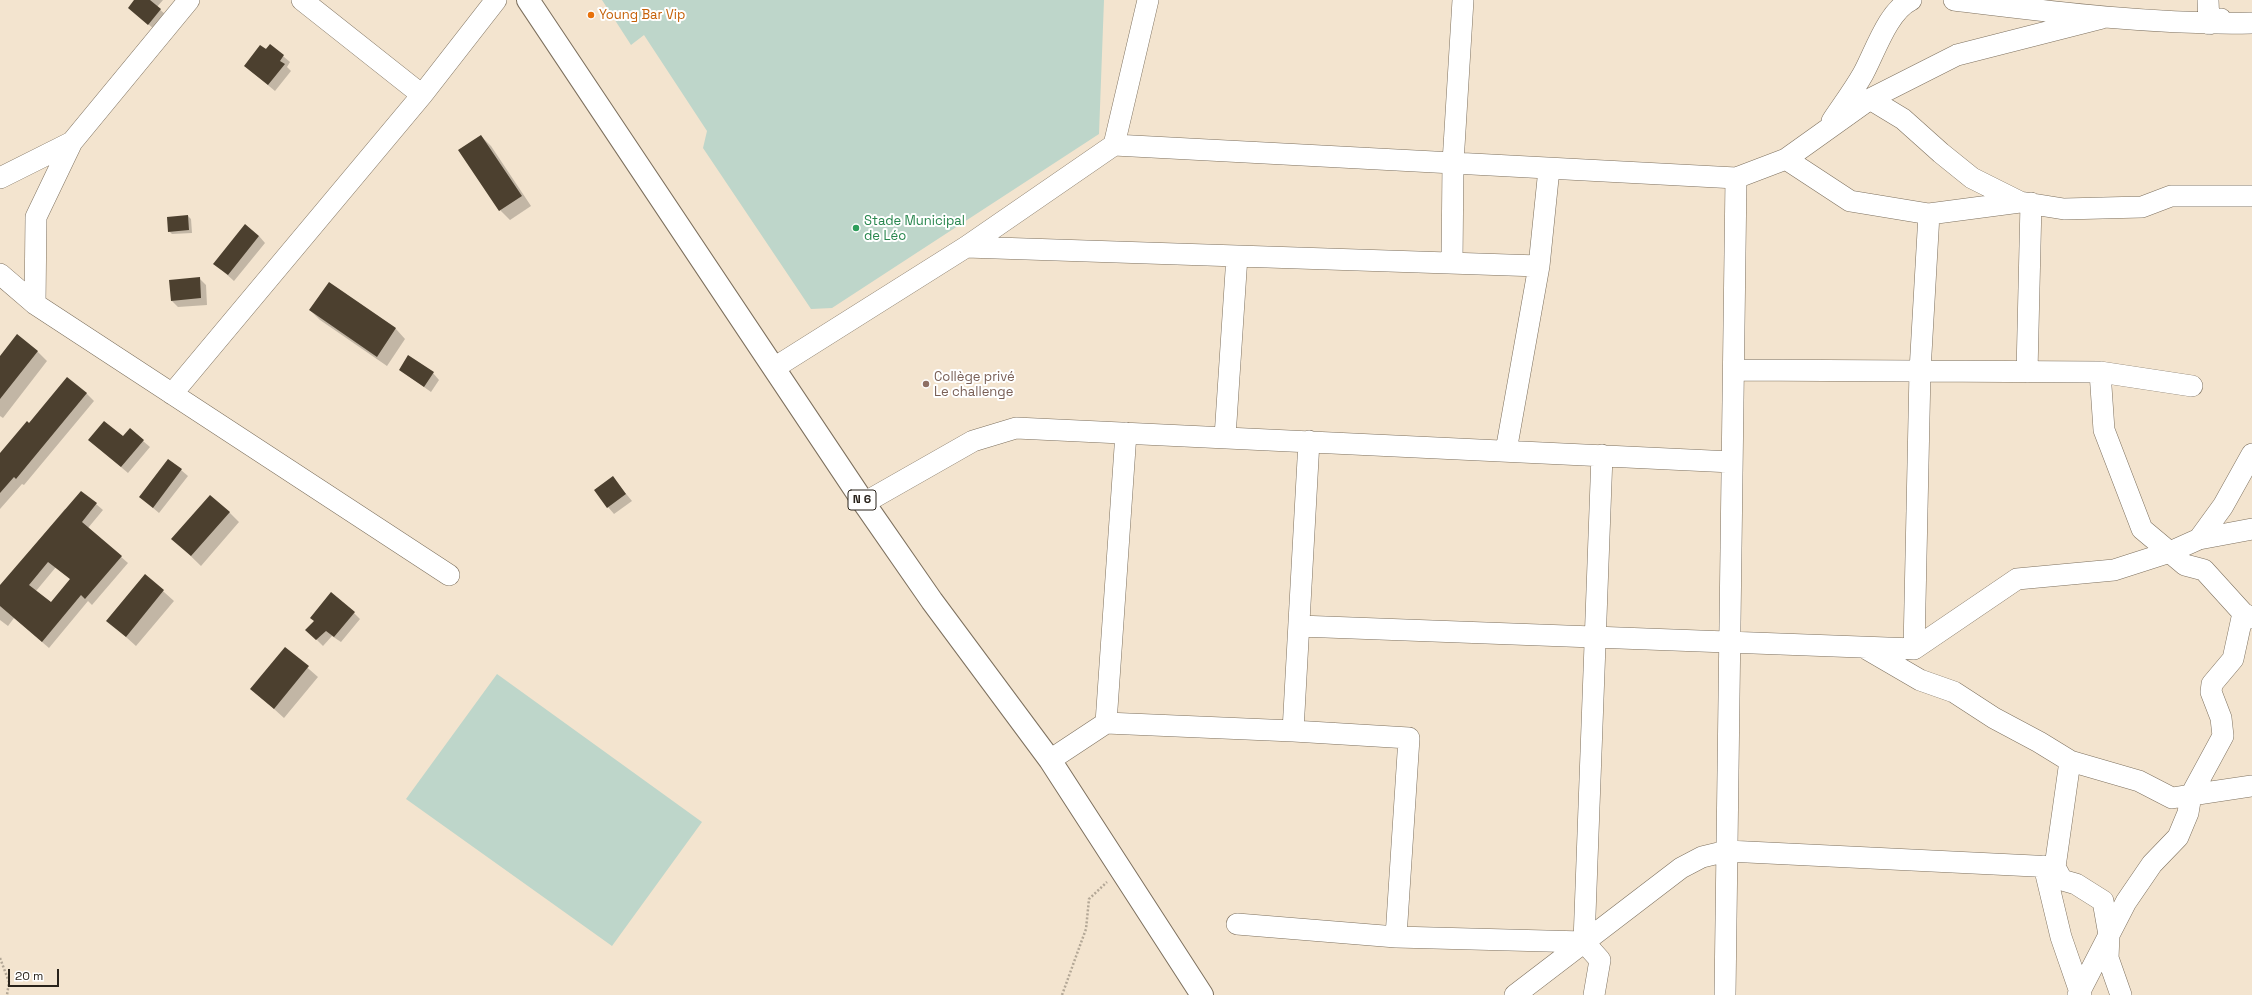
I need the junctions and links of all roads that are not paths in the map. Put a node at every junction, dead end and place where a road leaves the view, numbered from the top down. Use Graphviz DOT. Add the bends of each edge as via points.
graph roads {
  1 [pos="189,0"];
  2 [pos="302,0"];
  3 [pos="528,0"];
  4 [pos="1148,0"];
  5 [pos="1463,0"];
  6 [pos="1911,0"];
  7 [pos="1954,0"];
  8 [pos="2208,0"];
  9 [pos="492,2"];
  10 [pos="2252,9"];
  11 [pos="2102,18"];
  12 [pos="2252,23"];
  13 [pos="2209,24"];
  14 [pos="422,95"];
  15 [pos="1870,99"];
  16 [pos="1823,135"];
  17 [pos="72,142"];
  18 [pos="1114,146"];
  19 [pos="1786,159"];
  20 [pos="1453,163"];
  21 [pos="1549,169"];
  22 [pos="0,178"];
  23 [pos="1736,178"];
  24 [pos="2252,196"];
  25 [pos="2026,203"];
  26 [pos="1929,214"];
  27 [pos="966,247"];
  28 [pos="1237,256"];
  29 [pos="1452,263"];
  30 [pos="1539,266"];
  31 [pos="0,274"];
  32 [pos="35,304"];
  33 [pos="774,368"];
  34 [pos="1734,370"];
  35 [pos="1920,371"];
  36 [pos="2027,372"];
  37 [pos="2100,372"];
  38 [pos="2192,386"];
  39 [pos="172,394"];
  40 [pos="1126,433"];
  41 [pos="1225,438"];
  42 [pos="1309,442"];
  43 [pos="1506,451"];
  44 [pos="2252,454"];
  45 [pos="1602,455"];
  46 [pos="1732,462"];
  47 [pos="864,503"];
  48 [pos="2252,529"];
  49 [pos="2199,539"];
  50 [pos="2170,552"];
  51 [pos="449,576"];
  52 [pos="2248,616"];
  53 [pos="1299,626"];
  54 [pos="1597,636"];
  55 [pos="1730,641"];
  56 [pos="1863,646"];
  57 [pos="1914,649"];
  58 [pos="1106,722"];
  59 [pos="1293,731"];
  60 [pos="1050,760"];
  61 [pos="2070,761"];
  62 [pos="2252,786"];
  63 [pos="2191,795"];
  64 [pos="1727,851"];
  65 [pos="2049,866"];
  66 [pos="1237,924"];
  67 [pos="2109,935"];
  68 [pos="1396,937"];
  69 [pos="1584,942"];
  70 [pos="2080,993"];
  71 [pos="1202,995"];
  72 [pos="1515,995"];
  73 [pos="1594,995"];
  74 [pos="1725,995"];
  75 [pos="2121,995"];
  1 -- 17 [label="street"];
  2 -- 14 [label="street"];
  3 -- 33 [label="main road, N 6"];
  4 -- 18 [label="street"];
  5 -- 20 [label="street"];
  6 -- 16 [label="street" via="1902,4 1890,22 1862,75"];
  7 -- 11 [label="street"];
  8 -- 13 [label="street"];
  9 -- 14 [label="street"];
  10 -- 13 [label="street"];
  11 -- 13 [label="street"];
  11 -- 15 [label="street" via="1957,55"];
  12 -- 13 [label="street"];
  14 -- 39 [label="street"];
  15 -- 16 [label="street"];
  15 -- 25 [label="street" via="1903,119 1972,178"];
  16 -- 19 [label="street"];
  17 -- 22 [label="street"];
  17 -- 32 [label="street" via="36,217"];
  18 -- 20 [label="street"];
  18 -- 27 [label="street"];
  19 -- 23 [label="street"];
  19 -- 26 [label="street" via="1850,201"];
  20 -- 21 [label="street"];
  20 -- 29 [label="street"];
  21 -- 23 [label="street"];
  21 -- 30 [label="street"];
  23 -- 34 [label="street"];
  24 -- 25 [label="street" via="2171,196 2142,207 2064,209"];
  25 -- 26 [label="street"];
  25 -- 36 [label="street"];
  26 -- 35 [label="street"];
  27 -- 28 [label="street"];
  27 -- 33 [label="street"];
  28 -- 29 [label="street"];
  28 -- 41 [label="street"];
  29 -- 30 [label="street"];
  30 -- 43 [label="street"];
  31 -- 32 [label="street"];
  32 -- 39 [label="street"];
  33 -- 47 [label="main road, N 6"];
  34 -- 35 [label="street"];
  34 -- 46 [label="street"];
  35 -- 36 [label="street"];
  35 -- 57 [label="street"];
  36 -- 37 [label="street"];
  37 -- 38 [label="street"];
  37 -- 50 [label="street" via="2104,430 2129,498 2142,529"];
  39 -- 51 [label="street"];
  40 -- 41 [label="street"];
  40 -- 47 [label="street" via="1016,428 973,441"];
  40 -- 58 [label="street"];
  41 -- 42 [label="street"];
  42 -- 43 [label="street"];
  42 -- 53 [label="street"];
  43 -- 45 [label="street"];
  44 -- 49 [label="street" via="2223,506"];
  45 -- 46 [label="street"];
  45 -- 54 [label="street"];
  46 -- 55 [label="street"];
  47 -- 60 [label="main road, N 6" via="932,601"];
  48 -- 49 [label="street"];
  49 -- 50 [label="street"];
  50 -- 52 [label="street" via="2185,565 2204,570"];
  50 -- 57 [label="street" via="2114,570 2017,579"];
  52 -- 63 [label="street" via="2234,659 2212,684 2211,692 2221,718 2223,736"];
  53 -- 54 [label="street"];
  53 -- 59 [label="street"];
  54 -- 55 [label="street"];
  54 -- 69 [label="street"];
  55 -- 56 [label="street"];
  55 -- 64 [label="street"];
  56 -- 57 [label="street"];
  56 -- 61 [label="street" via="1920,680 1954,692"];
  58 -- 59 [label="street"];
  58 -- 60 [label="street"];
  59 -- 68 [label="street" via="1409,738"];
  60 -- 71 [label="main road, N 6"];
  61 -- 63 [label="street" via="2139,782 2172,798"];
  61 -- 65 [label="street"];
  62 -- 63 [label="street"];
  63 -- 67 [label="street" via="2188,813 2178,837 2152,864 2126,902"];
  64 -- 65 [label="street"];
  64 -- 69 [label="street" via="1702,856 1681,868"];
  64 -- 74 [label="street"];
  65 -- 67 [label="street" via="2062,880 2076,884 2103,901"];
  65 -- 70 [label="street" via="2060,937"];
  66 -- 68 [label="street"];
  67 -- 70 [label="street"];
  67 -- 75 [label="street" via="2108,958"];
  68 -- 69 [label="street"];
  69 -- 72 [label="street"];
  69 -- 73 [label="street" via="1600,960"];
}
